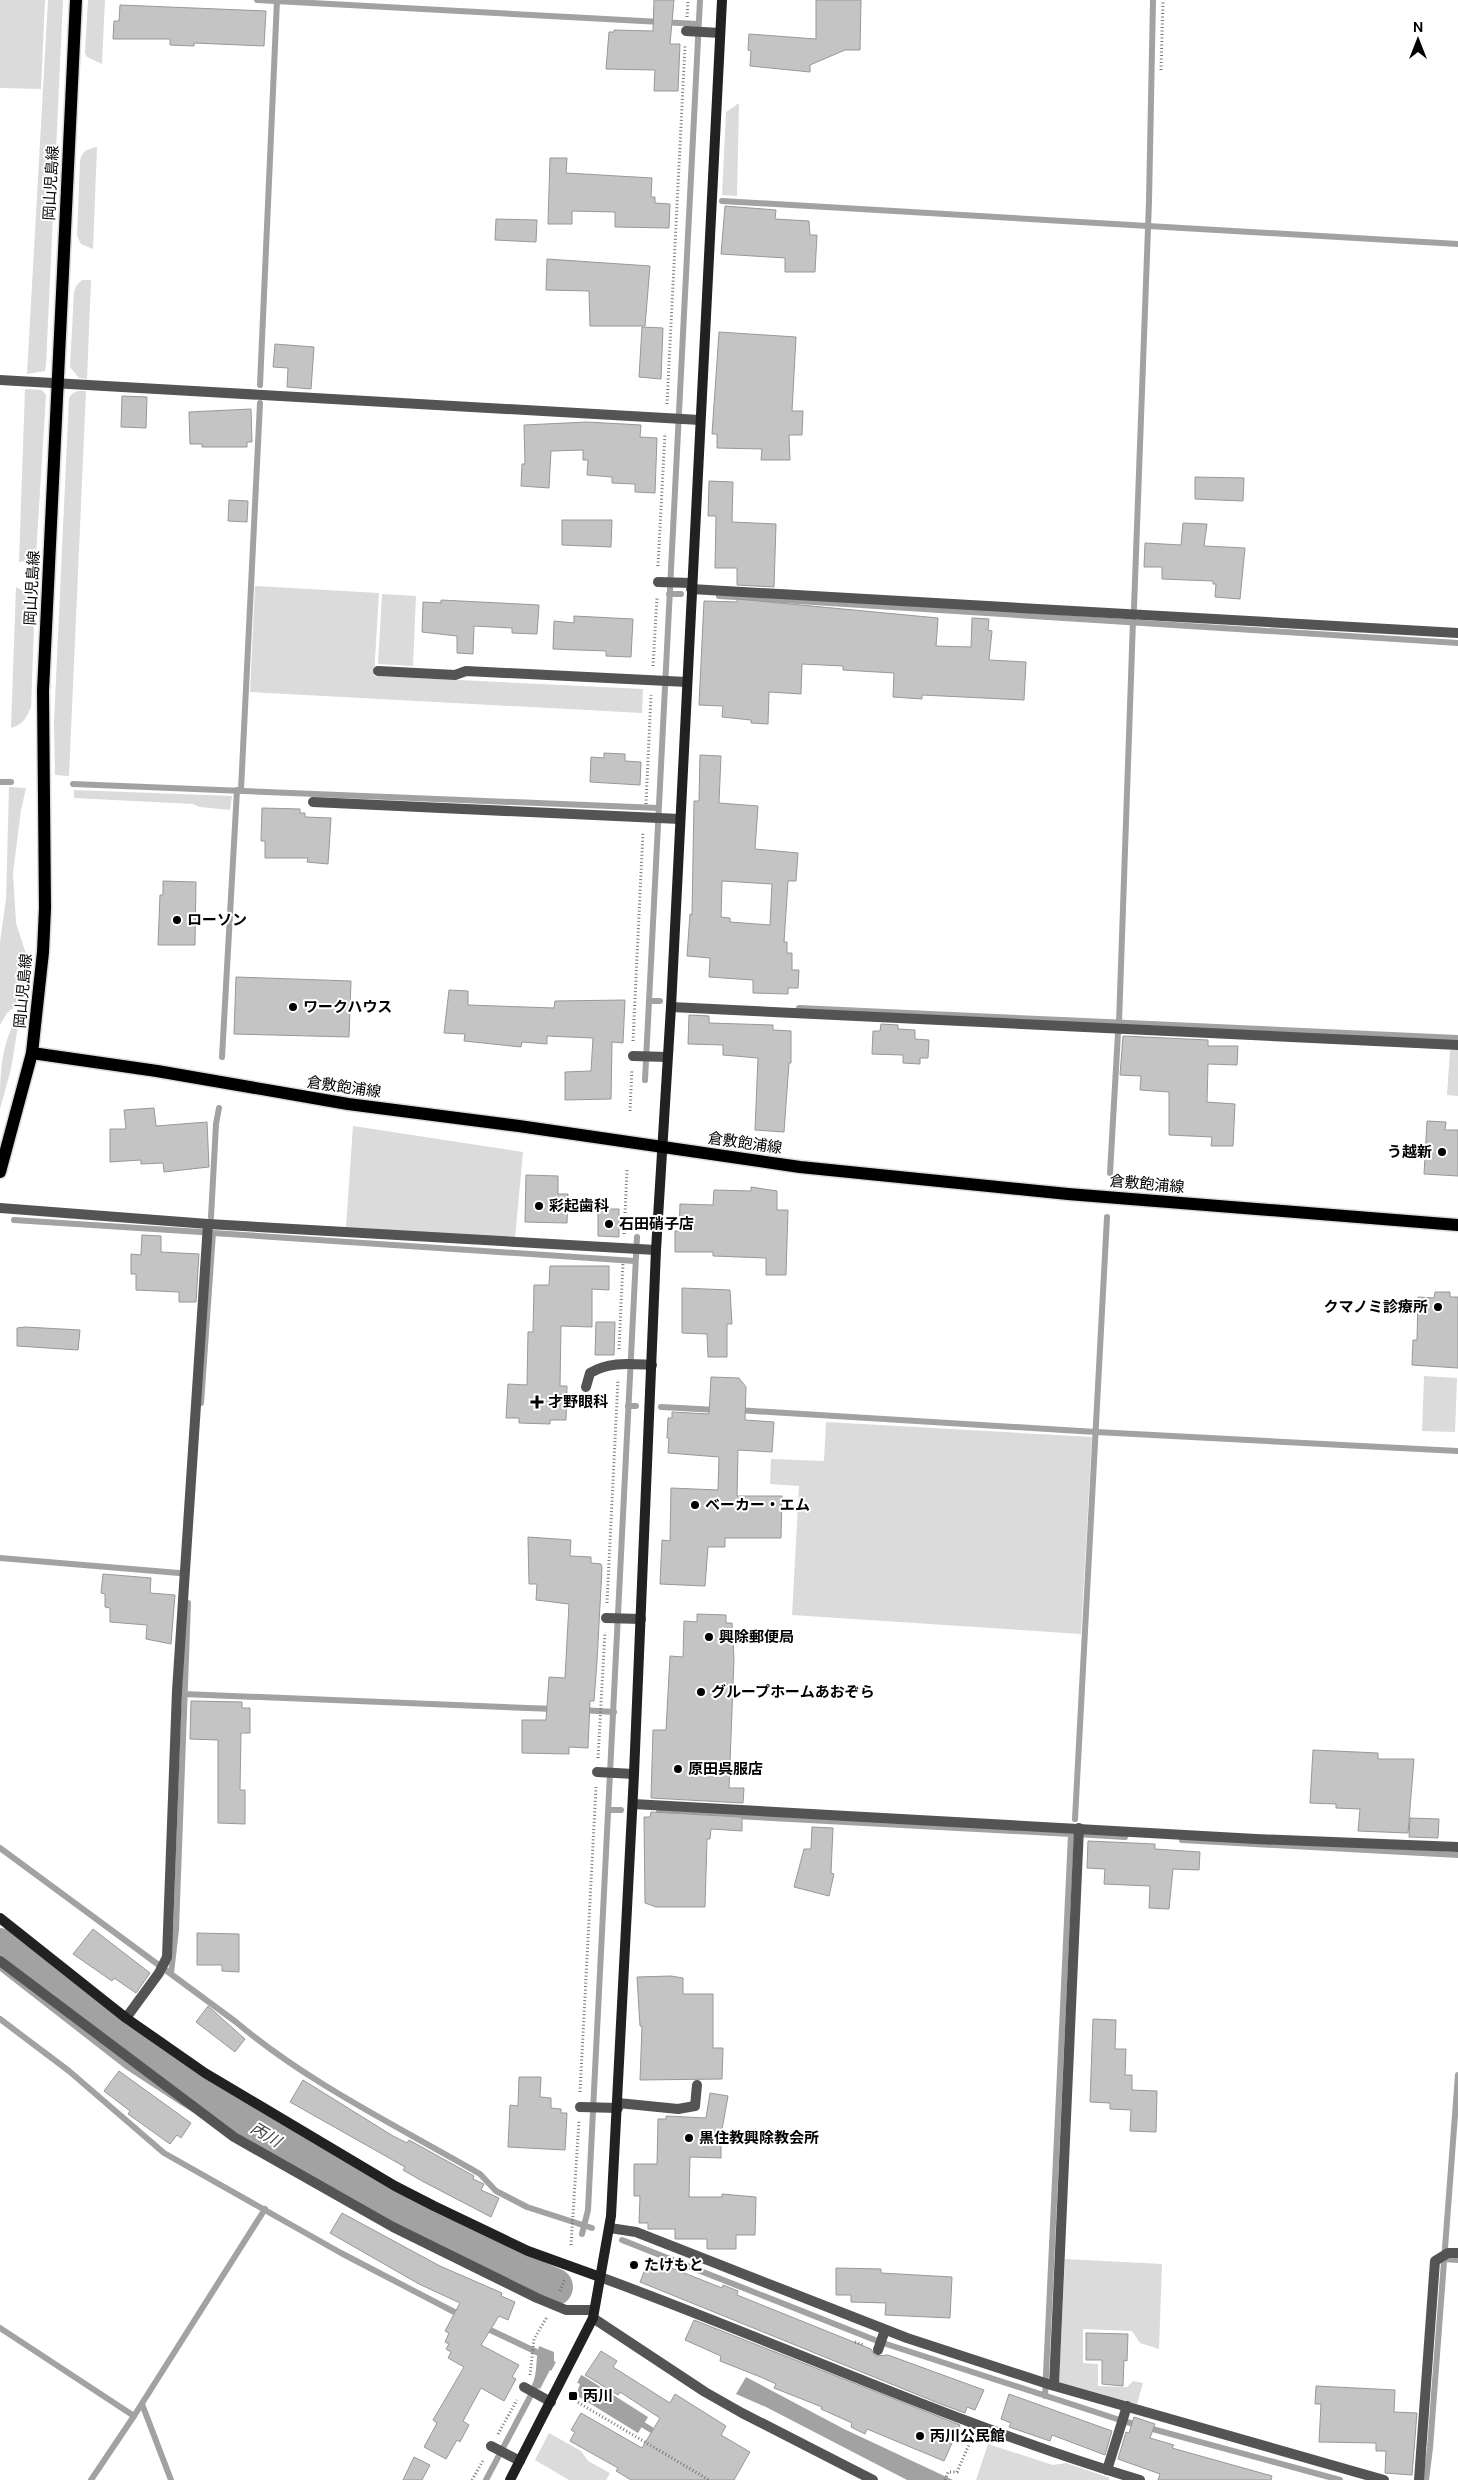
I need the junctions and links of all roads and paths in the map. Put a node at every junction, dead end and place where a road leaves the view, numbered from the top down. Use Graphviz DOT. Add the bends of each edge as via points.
graph roads {
  1 [pos="76,0"];
  2 [pos="688,0"];
  3 [pos="722,0"];
  4 [pos="1163,0"];
  5 [pos="687,17"];
  6 [pos="689,31"];
  7 [pos="720,33"];
  8 [pos="1161,70"];
  9 [pos="0,380"];
  10 [pos="58,382"];
  11 [pos="700,420"];
  12 [pos="660,582"];
  13 [pos="687,585"];
  14 [pos="1458,633"];
  15 [pos="378,671"];
  16 [pos="687,682"];
  17 [pos="313,802"];
  18 [pos="648,818"];
  19 [pos="680,819"];
  20 [pos="670,1007"];
  21 [pos="1458,1045"];
  22 [pos="32,1053"];
  23 [pos="635,1056"];
  24 [pos="667,1057"];
  25 [pos="630,1111"];
  26 [pos="662,1147"];
  27 [pos="627,1170"];
  28 [pos="0,1172"];
  29 [pos="0,1208"];
  30 [pos="208,1224"];
  31 [pos="1458,1225"];
  32 [pos="626,1249"];
  33 [pos="656,1250"];
  34 [pos="623,1264"];
  35 [pos="620,1364"];
  36 [pos="647,1365"];
  37 [pos="586,1387"];
  38 [pos="609,1618"];
  39 [pos="641,1619"];
  40 [pos="599,1773"];
  41 [pos="634,1774"];
  42 [pos="633,1804"];
  43 [pos="1078,1832"];
  44 [pos="1458,1847"];
  45 [pos="0,1918"];
  46 [pos="0,1961"];
  47 [pos="126,2018"];
  48 [pos="697,2085"];
  49 [pos="618,2105"];
  50 [pos="582,2107"];
  51 [pos="610,2228"];
  52 [pos="571,2245"];
  53 [pos="1449,2254"];
  54 [pos="600,2277"];
  55 [pos="593,2314"];
  56 [pos="884,2332"];
  57 [pos="532,2347"];
  58 [pos="879,2349"];
  59 [pos="1049,2384"];
  60 [pos="526,2388"];
  61 [pos="558,2389"];
  62 [pos="552,2402"];
  63 [pos="1126,2409"];
  64 [pos="978,2426"];
  65 [pos="492,2447"];
  66 [pos="520,2461"];
  67 [pos="1107,2470"];
  68 [pos="472,2480"];
  69 [pos="510,2480"];
  70 [pos="709,2480"];
  71 [pos="873,2480"];
  72 [pos="945,2480"];
  73 [pos="1140,2480"];
  74 [pos="1384,2480"];
  75 [pos="1419,2480"];
  1 -- 10 [label="main road, 岡山児島線"];
  2 -- 5 [label="path"];
  3 -- 7 [label="street"];
  4 -- 8 [label="path"];
  6 -- 7 [label="street"];
  7 -- 11 [label="street"];
  9 -- 10 [label="street"];
  10 -- 11 [label="street"];
  10 -- 22 [label="main road, 岡山児島線" via="44,691 45,908"];
  11 -- 13 [label="street"];
  12 -- 13 [label="street"];
  13 -- 14 [label="street"];
  13 -- 16 [label="street"];
  15 -- 16 [label="street" via="455,675 466,671"];
  16 -- 19 [label="street"];
  17 -- 18 [label="street"];
  18 -- 19 [label="street"];
  18 -- 23 [label="path"];
  19 -- 20 [label="street"];
  20 -- 21 [label="street"];
  20 -- 24 [label="street"];
  22 -- 26 [label="main road, 倉敷飽浦線" via="348,1104"];
  22 -- 28 [label="main road, 岡山児島線"];
  23 -- 24 [label="street"];
  23 -- 25 [label="path"];
  24 -- 26 [label="street"];
  26 -- 31 [label="main road, 倉敷飽浦線" via="800,1167 1068,1194"];
  26 -- 33 [label="street"];
  27 -- 32 [label="path"];
  29 -- 30 [label="street"];
  30 -- 32 [label="street"];
  30 -- 47 [label="street" via="177,1691 167,1956"];
  32 -- 33 [label="street"];
  33 -- 36 [label="street"];
  34 -- 35 [label="path"];
  35 -- 36 [label="street"];
  35 -- 37 [label="street" via="597,1368 590,1373"];
  35 -- 38 [label="path"];
  36 -- 39 [label="street"];
  38 -- 39 [label="street"];
  38 -- 40 [label="path"];
  39 -- 41 [label="street"];
  40 -- 41 [label="street"];
  40 -- 50 [label="path"];
  41 -- 42 [label="street"];
  42 -- 43 [label="street"];
  42 -- 49 [label="street"];
  43 -- 44 [label="street"];
  43 -- 59 [label="street"];
  45 -- 47 [label="street"];
  46 -- 55 [label="street" via="234,2137 393,2227 537,2298 566,2310"];
  47 -- 54 [label="street" via="205,2073 394,2186 502,2240"];
  48 -- 49 [label="street" via="695,2106 678,2109"];
  49 -- 50 [label="street"];
  49 -- 51 [label="street"];
  50 -- 52 [label="path"];
  51 -- 54 [label="street"];
  51 -- 56 [label="street" via="636,2232"];
  53 -- 75 [label="street" via="1435,2261"];
  54 -- 55 [label="street"];
  54 -- 64 [label="street"];
  55 -- 61 [label="street"];
  55 -- 71 [label="street" via="720,2401"];
  56 -- 58 [label="street"];
  56 -- 59 [label="street"];
  57 -- 60 [label="path"];
  59 -- 63 [label="street"];
  60 -- 62 [label="street"];
  60 -- 65 [label="path"];
  61 -- 62 [label="street"];
  61 -- 70 [label="path"];
  62 -- 66 [label="street"];
  63 -- 67 [label="street"];
  63 -- 74 [label="street"];
  64 -- 67 [label="street"];
  64 -- 72 [label="path" via="957,2472 948,2472"];
  65 -- 66 [label="street"];
  65 -- 68 [label="path"];
  66 -- 69 [label="street"];
  67 -- 73 [label="street"];
}
